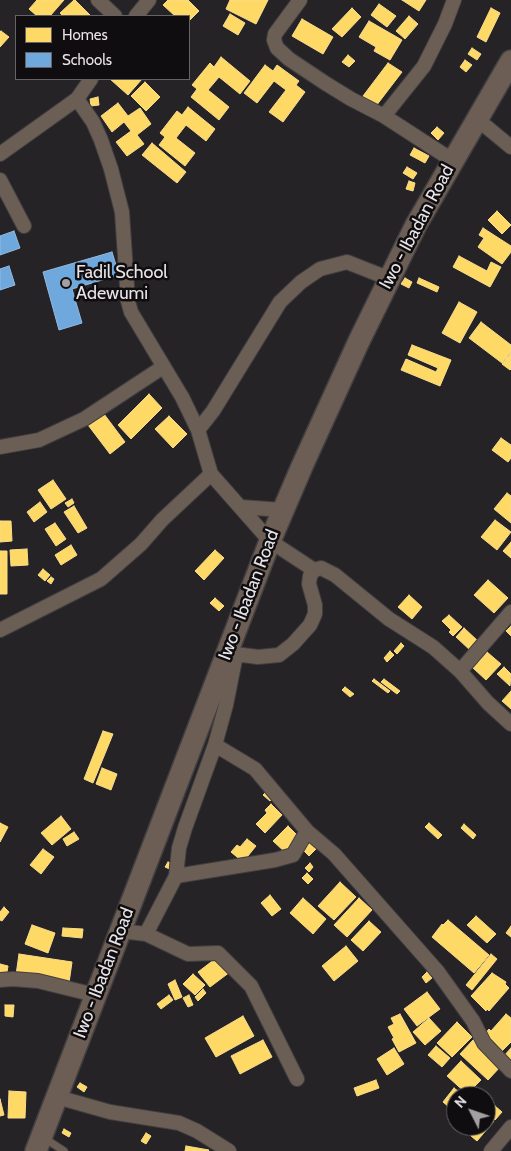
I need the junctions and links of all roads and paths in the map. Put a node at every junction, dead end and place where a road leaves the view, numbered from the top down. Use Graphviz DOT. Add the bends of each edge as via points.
graph roads {
  1 [pos="98,0"];
  2 [pos="149,0"];
  3 [pos="300,0"];
  4 [pos="454,0"];
  5 [pos="113,15"];
  6 [pos="137,15"];
  7 [pos="511,61"];
  8 [pos="91,80"];
  9 [pos="77,99"];
  10 [pos="384,116"];
  11 [pos="477,119"];
  12 [pos="511,147"];
  13 [pos="0,154"];
  14 [pos="452,160"];
  15 [pos="0,180"];
  16 [pos="24,226"];
  17 [pos="390,279"];
  18 [pos="163,367"];
  19 [pos="198,430"];
  20 [pos="0,447"];
  21 [pos="211,474"];
  22 [pos="241,507"];
  23 [pos="283,510"];
  24 [pos="270,541"];
  25 [pos="314,570"];
  26 [pos="511,612"];
  27 [pos="0,630"];
  28 [pos="231,654"];
  29 [pos="460,671"];
  30 [pos="511,724"];
  31 [pos="215,745"];
  32 [pos="307,831"];
  33 [pos="176,876"];
  34 [pos="121,931"];
  35 [pos="146,934"];
  36 [pos="0,980"];
  37 [pos="95,995"];
  38 [pos="511,1071"];
  39 [pos="297,1079"];
  40 [pos="56,1097"];
  41 [pos="511,1128"];
  42 [pos="39,1144"];
  43 [pos="64,1151"];
  44 [pos="229,1151"];
  45 [pos="491,1151"];
  1 -- 5 [label="street"];
  2 -- 6 [label="street"];
  3 -- 10 [label="street" via="275,34 277,48 351,100"];
  4 -- 10 [label="street" via="424,66"];
  7 -- 11 [label="main road, Iwo - Ibadan Road"];
  8 -- 9 [label="street"];
  9 -- 13 [label="street"];
  9 -- 18 [label="street" via="93,122 111,168 122,212 131,312"];
  10 -- 14 [label="street"];
  11 -- 12 [label="street"];
  11 -- 14 [label="main road, Iwo - Ibadan Road"];
  14 -- 17 [label="main road, Iwo - Ibadan Road"];
  15 -- 16 [label="street"];
  17 -- 19 [label="street" via="347,262 320,269 301,282 280,302"];
  17 -- 23 [label="main road, Iwo - Ibadan Road"];
  18 -- 19 [label="street"];
  18 -- 20 [label="street" via="84,419 39,440"];
  19 -- 21 [label="street"];
  21 -- 22 [label="street"];
  21 -- 27 [label="street" via="101,579"];
  22 -- 23 [label="street"];
  22 -- 24 [label="street"];
  23 -- 24 [label="main road, Iwo - Ibadan Road"];
  24 -- 25 [label="street"];
  24 -- 28 [label="main road, Iwo - Ibadan Road"];
  25 -- 28 [label="street" via="309,584 315,614 293,644 279,655"];
  25 -- 29 [label="street" via="321,568 335,575 389,619 433,647"];
  26 -- 29 [label="street"];
  28 -- 31 [label="street" via="226,705"];
  28 -- 34 [label="main road, Iwo - Ibadan Road"];
  29 -- 30 [label="street"];
  31 -- 32 [label="street" via="255,770"];
  31 -- 33 [label="street" via="179,848"];
  32 -- 33 [label="street" via="293,855"];
  32 -- 38 [label="street" via="334,854 438,972 473,1021 484,1043"];
  33 -- 35 [label="street"];
  34 -- 35 [label="street"];
  34 -- 37 [label="main road, Iwo - Ibadan Road"];
  35 -- 39 [label="street" via="188,954 218,953 251,986"];
  36 -- 37 [label="street" via="38,981"];
  37 -- 40 [label="main road, Iwo - Ibadan Road"];
  40 -- 42 [label="main road, Iwo - Ibadan Road"];
  40 -- 44 [label="street" via="110,1112 179,1123"];
  41 -- 45 [label="street"];
  42 -- 43 [label="lane"];
}
